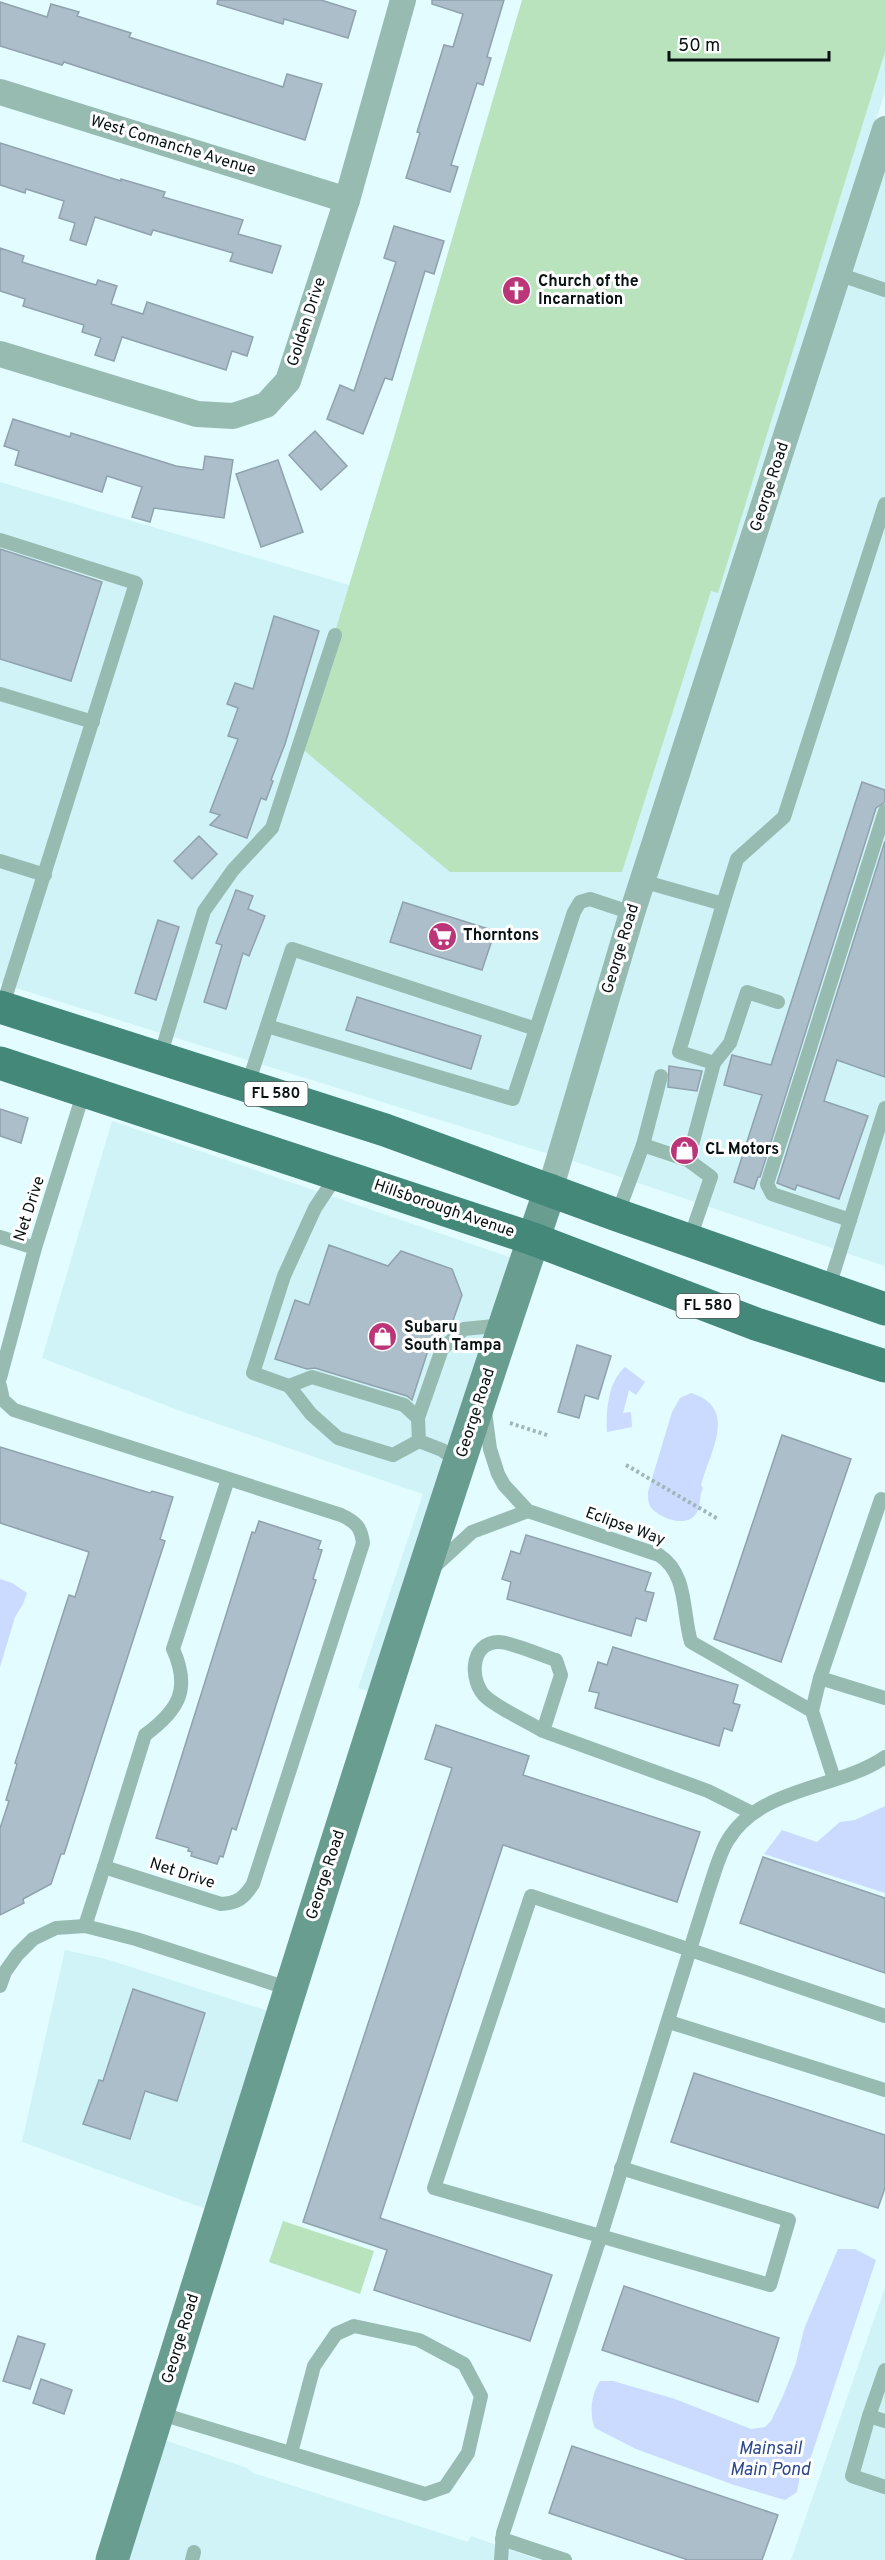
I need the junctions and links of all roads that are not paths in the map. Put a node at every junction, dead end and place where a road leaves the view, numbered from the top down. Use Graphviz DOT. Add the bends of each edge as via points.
graph roads {
  1 [pos="403,0"];
  2 [pos="0,92"];
  3 [pos="885,129"];
  4 [pos="347,200"];
  5 [pos="838,274"];
  6 [pos="885,290"];
  7 [pos="0,354"];
  8 [pos="885,504"];
  9 [pos="0,540"];
  10 [pos="335,635"];
  11 [pos="0,694"];
  12 [pos="93,722"];
  13 [pos="885,811"];
  14 [pos="0,861"];
  15 [pos="45,875"];
  16 [pos="642,881"];
  17 [pos="723,904"];
  18 [pos="632,913"];
  19 [pos="778,1002"];
  20 [pos="1,1008"];
  21 [pos="267,1026"];
  22 [pos="536,1029"];
  23 [pos="160,1057"];
  24 [pos="714,1063"];
  25 [pos="0,1064"];
  26 [pos="661,1076"];
  27 [pos="248,1084"];
  28 [pos="80,1105"];
  29 [pos="885,1108"];
  30 [pos="643,1145"];
  31 [pos="688,1160"];
  32 [pos="338,1173"];
  33 [pos="550,1190"];
  34 [pos="617,1215"];
  35 [pos="850,1221"];
  36 [pos="0,1237"];
  37 [pos="533,1239"];
  38 [pos="689,1241"];
  39 [pos="35,1248"];
  40 [pos="828,1290"];
  41 [pos="885,1309"];
  42 [pos="504,1325"];
  43 [pos="885,1366"];
  44 [pos="0,1378"];
  45 [pos="0,1386"];
  46 [pos="289,1386"];
  47 [pos="482,1392"];
  48 [pos="418,1418"];
  49 [pos="419,1441"];
  50 [pos="460,1463"];
  51 [pos="228,1479"];
  52 [pos="881,1499"];
  53 [pos="528,1511"];
  54 [pos="422,1578"];
  55 [pos="820,1678"];
  56 [pos="885,1698"];
  57 [pos="812,1711"];
  58 [pos="543,1731"];
  59 [pos="885,1757"];
  60 [pos="834,1779"];
  61 [pos="752,1812"];
  62 [pos="104,1867"];
  63 [pos="85,1926"];
  64 [pos="691,1950"];
  65 [pos="0,1986"];
  66 [pos="290,1989"];
  67 [pos="885,2016"];
  68 [pos="669,2022"];
  69 [pos="885,2090"];
  70 [pos="621,2168"];
  71 [pos="601,2235"];
  72 [pos="885,2370"];
  73 [pos="158,2413"];
  74 [pos="869,2416"];
  75 [pos="885,2421"];
  76 [pos="291,2453"];
  77 [pos="885,2487"];
  78 [pos="502,2539"];
  79 [pos="112,2560"];
  80 [pos="501,2560"];
  81 [pos="565,2560"];
  1 -- 4 [label="street, Golden Drive"];
  2 -- 4 [label="street, West Comanche Avenue"];
  3 -- 5 [label="street, George Road"];
  4 -- 7 [label="street, Golden Drive" via="288,381 266,405 233,416 198,414"];
  5 -- 6 [label="lane"];
  5 -- 16 [label="street, George Road"];
  8 -- 17 [label="lane" via="784,817 737,859"];
  9 -- 12 [label="lane" via="136,583"];
  10 -- 23 [label="lane" via="272,828 233,870 204,911"];
  11 -- 12 [label="lane"];
  12 -- 15 [label="lane"];
  13 -- 35 [label="lane" via="767,1184 772,1194"];
  14 -- 15 [label="lane"];
  15 -- 20 [label="lane"];
  16 -- 17 [label="lane"];
  16 -- 18 [label="street, George Road"];
  17 -- 24 [label="lane" via="680,1052"];
  18 -- 22 [label="lane" via="590,899 580,902"];
  18 -- 33 [label="street, George Road"];
  19 -- 24 [label="lane" via="747,992 730,1043"];
  20 -- 23 [label="main road, FL 580"];
  21 -- 22 [label="lane" via="513,1099"];
  21 -- 22 [label="lane" via="292,949"];
  21 -- 27 [label="lane"];
  23 -- 27 [label="main road, FL 580"];
  24 -- 31 [label="lane"];
  25 -- 28 [label="main road, Hillsborough Avenue / FL 580"];
  26 -- 30 [label="lane"];
  27 -- 33 [label="main road, FL 580"];
  28 -- 32 [label="main road, Hillsborough Avenue / FL 580"];
  28 -- 39 [label="lane, Net Drive"];
  29 -- 35 [label="lane"];
  30 -- 31 [label="lane"];
  30 -- 34 [label="lane"];
  31 -- 38 [label="lane" via="711,1177"];
  32 -- 37 [label="main road, Hillsborough Avenue / FL 580"];
  32 -- 46 [label="lane" via="315,1208 284,1276 253,1374"];
  33 -- 34 [label="main road, FL 580"];
  33 -- 37 [label="street, George Road"];
  34 -- 38 [label="main road, FL 580"];
  35 -- 40 [label="lane"];
  36 -- 39 [label="lane"];
  37 -- 42 [label="street, George Road"];
  37 -- 43 [label="main road, Hillsborough Avenue / FL 580" via="756,1324"];
  38 -- 40 [label="main road, FL 580"];
  39 -- 44 [label="lane, Net Drive"];
  40 -- 41 [label="main road, FL 580"];
  42 -- 47 [label="street, George Road"];
  42 -- 48 [label="lane" via="464,1329 442,1349"];
  45 -- 51 [label="lane, Net Drive" via="3,1400 14,1410"];
  46 -- 48 [label="lane" via="312,1377 404,1405"];
  46 -- 49 [label="lane" via="311,1414 338,1438 393,1455"];
  47 -- 50 [label="street, George Road"];
  47 -- 53 [label="lane" via="490,1449 498,1474"];
  48 -- 49 [label="lane"];
  49 -- 50 [label="lane"];
  50 -- 54 [label="street, George Road"];
  51 -- 62 [label="lane" via="173,1649 180,1665 182,1686 176,1705 162,1723 145,1735"];
  51 -- 62 [label="lane, Net Drive" via="355,1521 362,1531 363,1543 356,1566 253,1884 244,1897 235,1903 221,1904"];
  52 -- 55 [label="lane"];
  53 -- 54 [label="lane" via="472,1532"];
  53 -- 57 [label="lane, Eclipse Way" via="671,1562 678,1574 691,1642"];
  54 -- 66 [label="street, George Road"];
  55 -- 56 [label="lane"];
  55 -- 57 [label="lane"];
  57 -- 60 [label="lane"];
  58 -- 58 [label="lane" via="561,1675 556,1660 500,1642 488,1645 478,1653 473,1670 476,1684 486,1698"];
  58 -- 61 [label="lane" via="708,1791"];
  59 -- 60 [label="lane" via="869,1768"];
  60 -- 61 [label="lane"];
  61 -- 64 [label="lane" via="728,1840"];
  62 -- 63 [label="lane"];
  63 -- 65 [label="lane" via="56,1928 33,1939 16,1955"];
  63 -- 66 [label="lane"];
  64 -- 67 [label="lane"];
  64 -- 68 [label="lane"];
  64 -- 71 [label="lane" via="531,1896 434,2188"];
  66 -- 73 [label="street, George Road"];
  68 -- 69 [label="lane"];
  68 -- 70 [label="lane"];
  70 -- 71 [label="lane"];
  70 -- 71 [label="lane" via="789,2220 770,2285"];
  71 -- 78 [label="lane"];
  72 -- 74 [label="lane"];
  73 -- 76 [label="lane"];
  73 -- 79 [label="street, George Road"];
  74 -- 75 [label="lane"];
  74 -- 77 [label="lane" via="852,2476"];
  76 -- 76 [label="lane" via="425,2494 445,2487 468,2453 481,2396 465,2364 419,2340 354,2326 336,2334 314,2366"];
  78 -- 80 [label="lane"];
  78 -- 81 [label="lane"];
}
